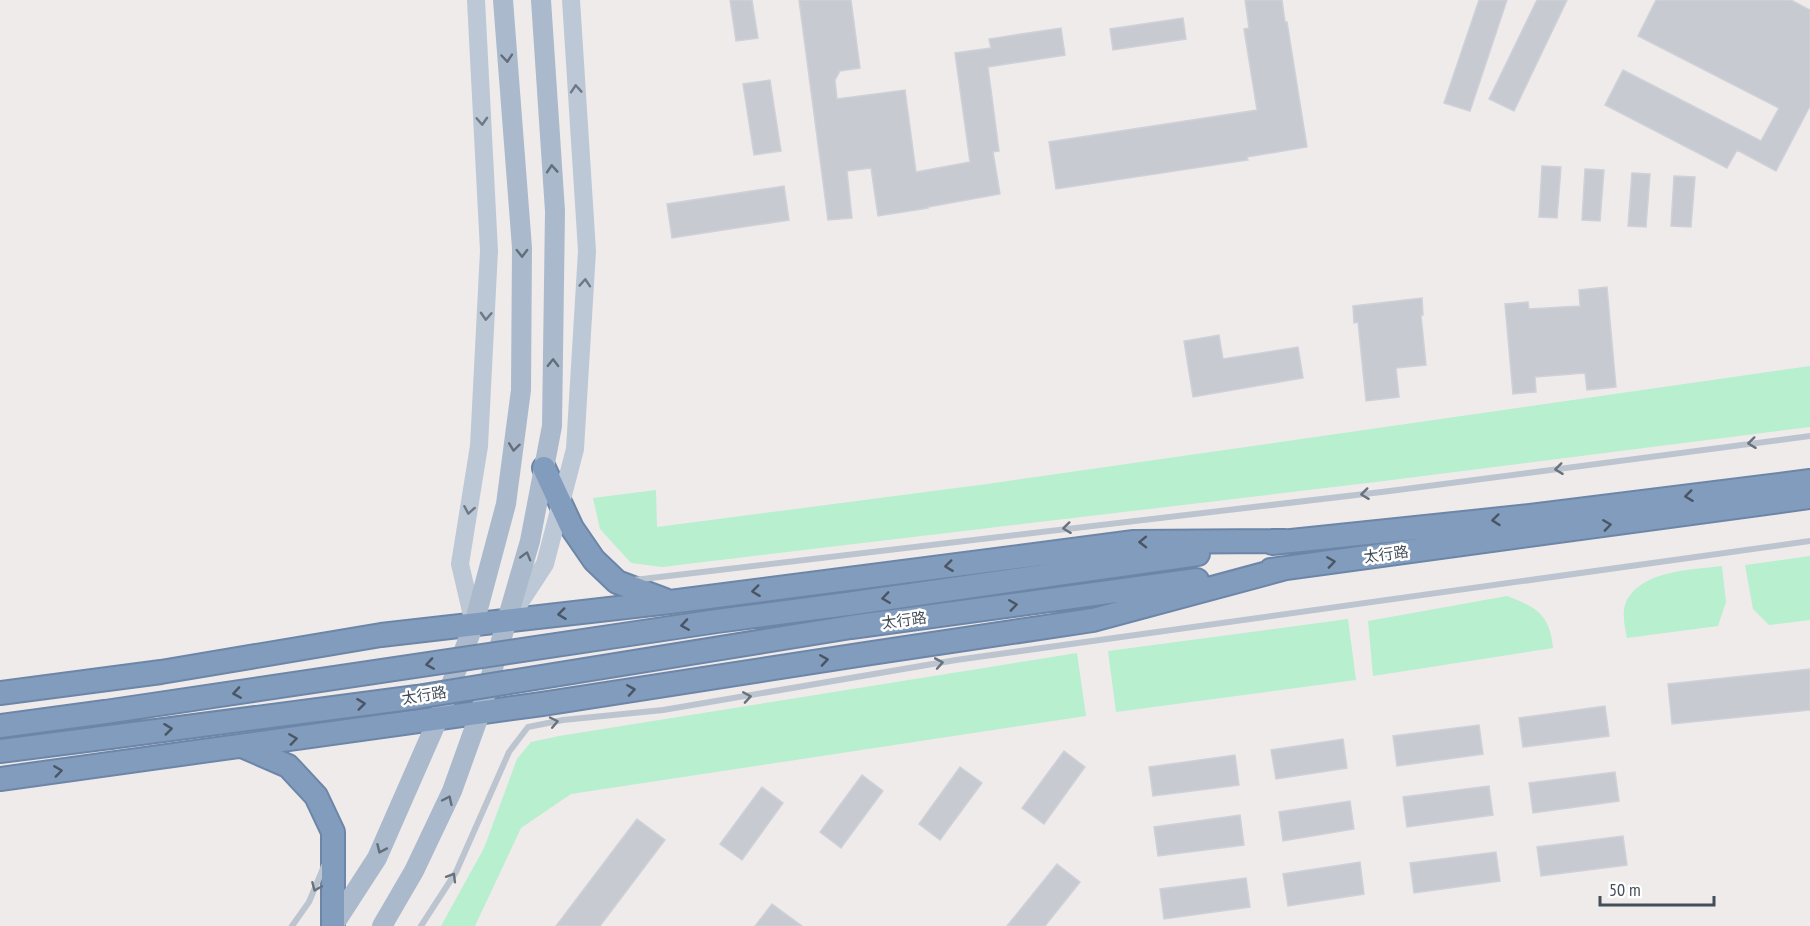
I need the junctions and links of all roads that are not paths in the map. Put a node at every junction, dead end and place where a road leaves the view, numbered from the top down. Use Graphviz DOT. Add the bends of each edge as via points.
graph roads {
  1 [pos="476,0"];
  2 [pos="502,0"];
  3 [pos="541,0"];
  4 [pos="570,0"];
  5 [pos="1810,436"];
  6 [pos="544,468"];
  7 [pos="1810,481"];
  8 [pos="1810,497"];
  9 [pos="560,505"];
  10 [pos="1285,541"];
  11 [pos="1810,541"];
  12 [pos="1286,568"];
  13 [pos="617,582"];
  14 [pos="670,602"];
  15 [pos="508,620"];
  16 [pos="474,624"];
  17 [pos="87,682"];
  18 [pos="0,684"];
  19 [pos="0,693"];
  20 [pos="480,713"];
  21 [pos="438,719"];
  22 [pos="0,726"];
  23 [pos="242,746"];
  24 [pos="0,751"];
  25 [pos="1,779"];
  26 [pos="326,850"];
  27 [pos="292,926"];
  28 [pos="333,926"];
  29 [pos="382,926"];
  30 [pos="421,926"];
  1 -- 16 [label="main road, one-way" via="489,251 479,446 460,564"];
  2 -- 16 [label="main road, one-way" via="522,248 521,390 506,504"];
  6 -- 3 [label="main road, one-way" via="552,426 555,211"];
  9 -- 4 [label="main road, one-way" via="575,449 587,251"];
  5 -- 13 [label="lane, one-way" via="1390,491"];
  6 -- 9 [label="highway"];
  15 -- 6 [label="main road, one-way" via="530,541"];
  7 -- 10 [label="highway, 太行路, one-way"];
  12 -- 8 [label="highway, 太行路, one-way"];
  9 -- 13 [label="highway" via="594,560"];
  9 -- 15 [label="main road" via="545,564"];
  10 -- 14 [label="highway, one-way" via="1134,542"];
  10 -- 22 [label="highway, 太行路, one-way, bridge"];
  30 -- 11 [label="lane, one-way" via="456,872 509,752 528,727 675,709 980,657"];
  20 -- 12 [label="highway, one-way" via="1093,620"];
  24 -- 12 [label="highway, 太行路, one-way, bridge" via="417,697 851,627"];
  13 -- 14 [label="highway"];
  14 -- 15 [label="highway, one-way"];
  15 -- 16 [label="highway"];
  15 -- 20 [label="main road"];
  16 -- 17 [label="highway"];
  16 -- 21 [label="main road"];
  17 -- 18 [label="main road"];
  17 -- 19 [label="highway"];
  20 -- 21 [label="highway"];
  29 -- 20 [label="main road, one-way" via="414,871 447,801"];
  23 -- 21 [label="highway, one-way"];
  21 -- 28 [label="main road, one-way" via="377,858"];
  25 -- 23 [label="highway, one-way"];
  23 -- 28 [label="highway" via="288,766 316,796 323,820 333,832"];
  26 -- 27 [label="lane, one-way" via="327,860 309,902"];
}
